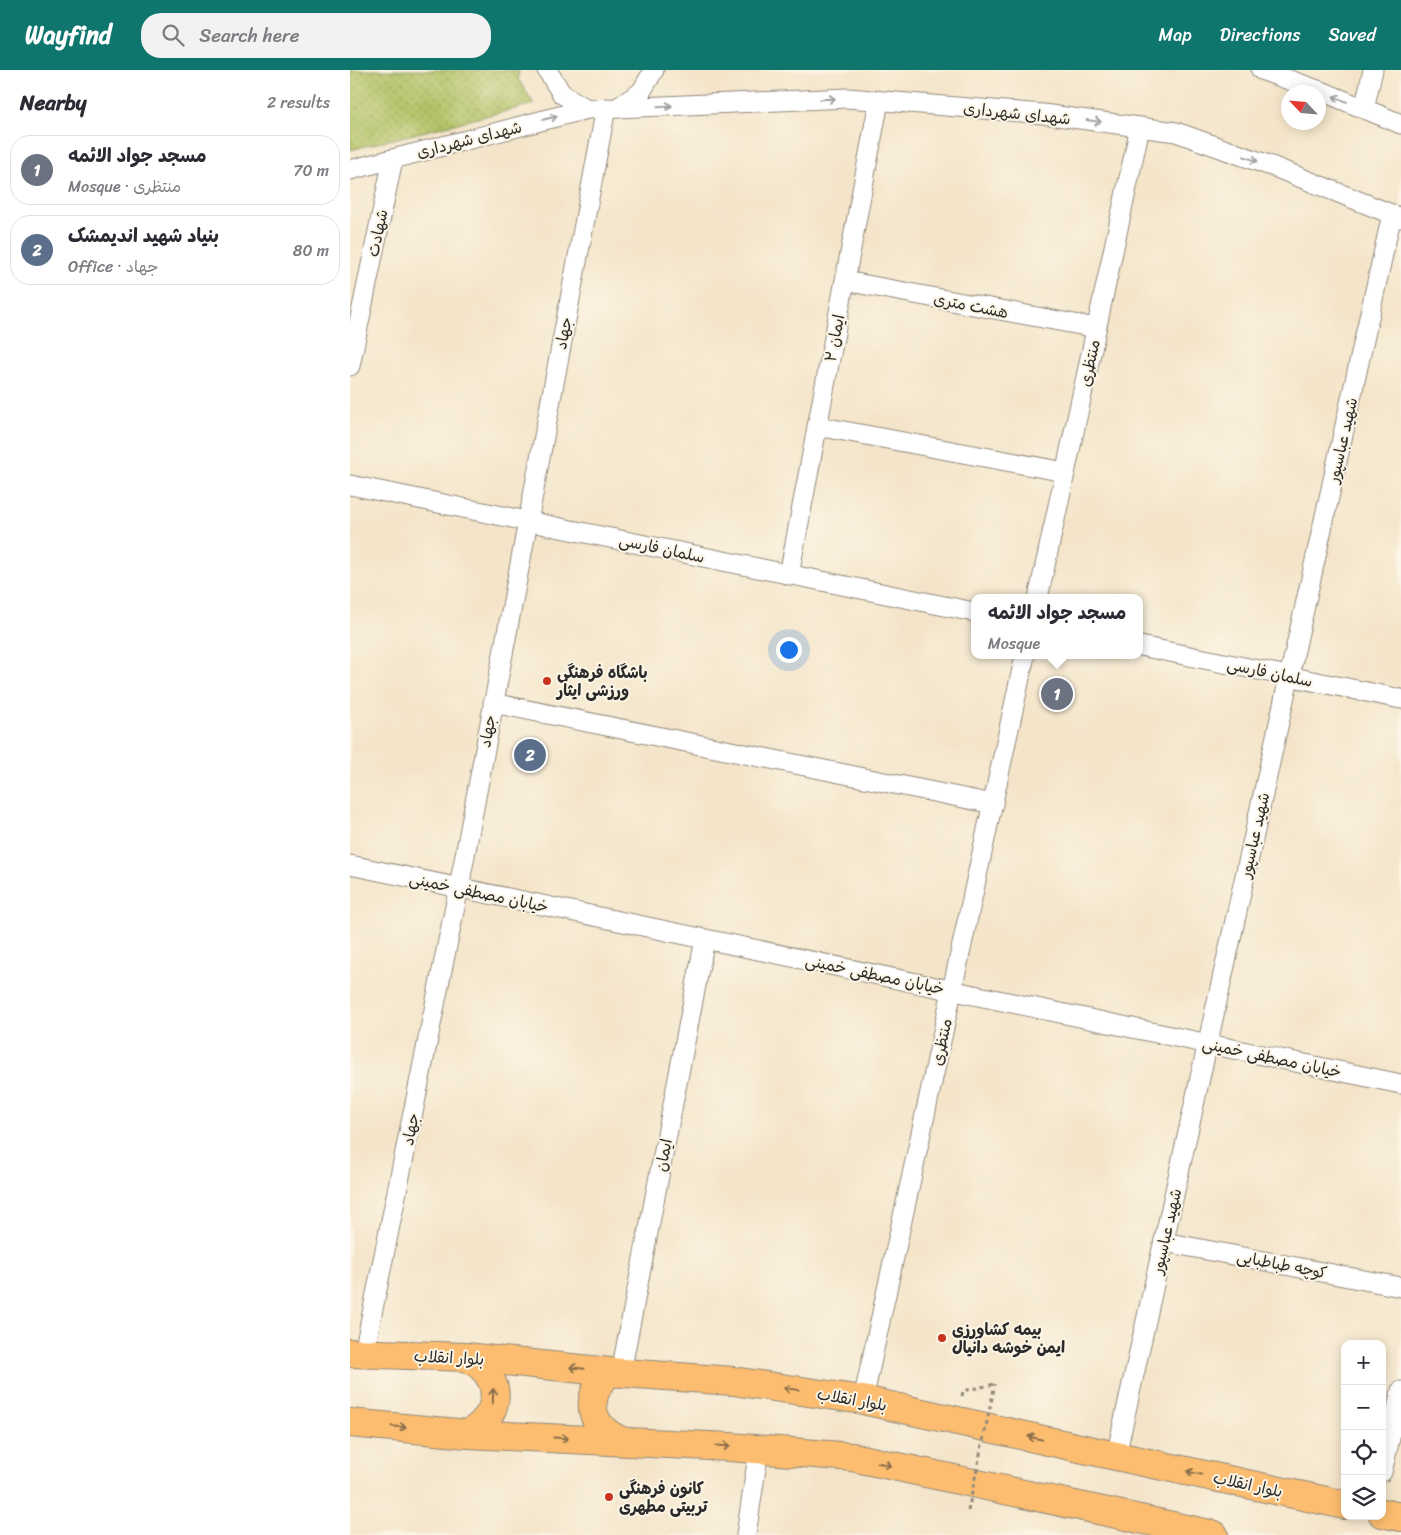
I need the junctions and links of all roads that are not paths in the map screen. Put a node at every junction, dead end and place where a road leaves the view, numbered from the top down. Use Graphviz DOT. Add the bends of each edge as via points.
graph roads {
  1 [pos="547,70"];
  2 [pos="654,70"];
  3 [pos="1262,70"];
  4 [pos="1373,70"];
  5 [pos="879,101"];
  6 [pos="611,108"];
  7 [pos="587,109"];
  8 [pos="1364,109"];
  9 [pos="1401,124"];
  10 [pos="1140,127"];
  11 [pos="393,158"];
  12 [pos="350,170"];
  13 [pos="1397,216"];
  14 [pos="845,281"];
  15 [pos="1096,328"];
  16 [pos="350,366"];
  17 [pos="817,426"];
  18 [pos="1065,472"];
  19 [pos="350,485"];
  20 [pos="528,521"];
  21 [pos="790,574"];
  22 [pos="1039,594"];
  23 [pos="971,611"];
  24 [pos="1143,647"];
  25 [pos="1024,659"];
  26 [pos="1290,676"];
  27 [pos="1401,699"];
  28 [pos="493,703"];
  29 [pos="993,804"];
  30 [pos="350,865"];
  31 [pos="459,888"];
  32 [pos="705,939"];
  33 [pos="952,990"];
  34 [pos="1208,1043"];
  35 [pos="1401,1084"];
  36 [pos="1164,1242"];
  37 [pos="1401,1287"];
  38 [pos="357,1353"];
  39 [pos="466,1357"];
  40 [pos="616,1372"];
  41 [pos="1401,1391"];
  42 [pos="863,1400"];
  43 [pos="350,1423"];
  44 [pos="468,1434"];
  45 [pos="622,1441"];
  46 [pos="759,1449"];
  47 [pos="1386,1455"];
  48 [pos="1116,1456"];
  49 [pos="1341,1503"];
  50 [pos="1386,1514"];
  51 [pos="1401,1517"];
  52 [pos="1176,1532"];
  53 [pos="746,1535"];
  54 [pos="1214,1535"];
  1 -- 7 [label="street" via="562,94"];
  2 -- 6 [label="street" via="641,92"];
  8 -- 3 [label="street, one-way"];
  4 -- 8 [label="street"];
  6 -- 5 [label="street, شهدای شهرداری, one-way" via="848,98"];
  5 -- 10 [label="street, شهدای شهرداری, one-way" via="1043,114"];
  5 -- 14 [label="street, ایمان ۲"];
  6 -- 7 [label="street, شهدای شهرداری"];
  6 -- 20 [label="street, جهاد"];
  11 -- 7 [label="street, شهدای شهرداری, one-way"];
  8 -- 9 [label="street"];
  10 -- 13 [label="street, شهدای شهرداری, one-way" via="1176,132"];
  10 -- 15 [label="street, منتظری"];
  11 -- 12 [label="street, شهدای شهرداری"];
  11 -- 16 [label="street, شهادت"];
  13 -- 26 [label="street, شهید عباسپور"];
  14 -- 15 [label="street, هشت متری"];
  14 -- 17 [label="street, ایمان ۲"];
  15 -- 18 [label="street, منتظری"];
  17 -- 18 [label="street"];
  17 -- 21 [label="street, ایمان ۲"];
  18 -- 22 [label="street, منتظری"];
  19 -- 20 [label="street, سلمان فارسی"];
  20 -- 21 [label="street, سلمان فارسی"];
  20 -- 28 [label="street, جهاد"];
  21 -- 23 [label="street, سلمان فارسی"];
  24 -- 26 [label="street, سلمان فارسی"];
  25 -- 29 [label="street, منتظری"];
  26 -- 27 [label="street, سلمان فارسی"];
  26 -- 34 [label="street, شهید عباسپور"];
  28 -- 29 [label="street"];
  28 -- 31 [label="street, جهاد"];
  29 -- 33 [label="street, منتظری"];
  30 -- 31 [label="street, خیابان مصطفی خمینی"];
  31 -- 32 [label="street, خیابان مصطفی خمینی"];
  31 -- 38 [label="street, جهاد"];
  32 -- 33 [label="street, خیابان مصطفی خمینی"];
  32 -- 40 [label="street, ایمان"];
  33 -- 34 [label="street, خیابان مصطفی خمینی"];
  33 -- 42 [label="street, منتظری"];
  34 -- 35 [label="street, خیابان مصطفی خمینی"];
  34 -- 36 [label="street, شهید عباسپور"];
  36 -- 37 [label="street, کوچه طباطبایی"];
  36 -- 48 [label="street, شهید عباسپور"];
  38 -- 39 [label="main road, بلوار انقلاب"];
  40 -- 39 [label="main road, بلوار انقلاب, one-way"];
  44 -- 39 [label="main road, one-way" via="488,1419 495,1394 487,1371"];
  42 -- 40 [label="main road, بلوار انقلاب, one-way" via="733,1381"];
  40 -- 45 [label="main road" via="601,1380 594,1391 592,1404 601,1428"];
  41 -- 47 [label="street"];
  48 -- 42 [label="main road, بلوار انقلاب, one-way"];
  43 -- 44 [label="main road, one-way"];
  44 -- 45 [label="main road, one-way"];
  45 -- 46 [label="main road, one-way"];
  46 -- 52 [label="main road, one-way" via="852,1457"];
  46 -- 53 [label="street"];
  49 -- 48 [label="main road, بلوار انقلاب, one-way"];
  50 -- 51 [label="main road"];
  52 -- 54 [label="main road"];
}
